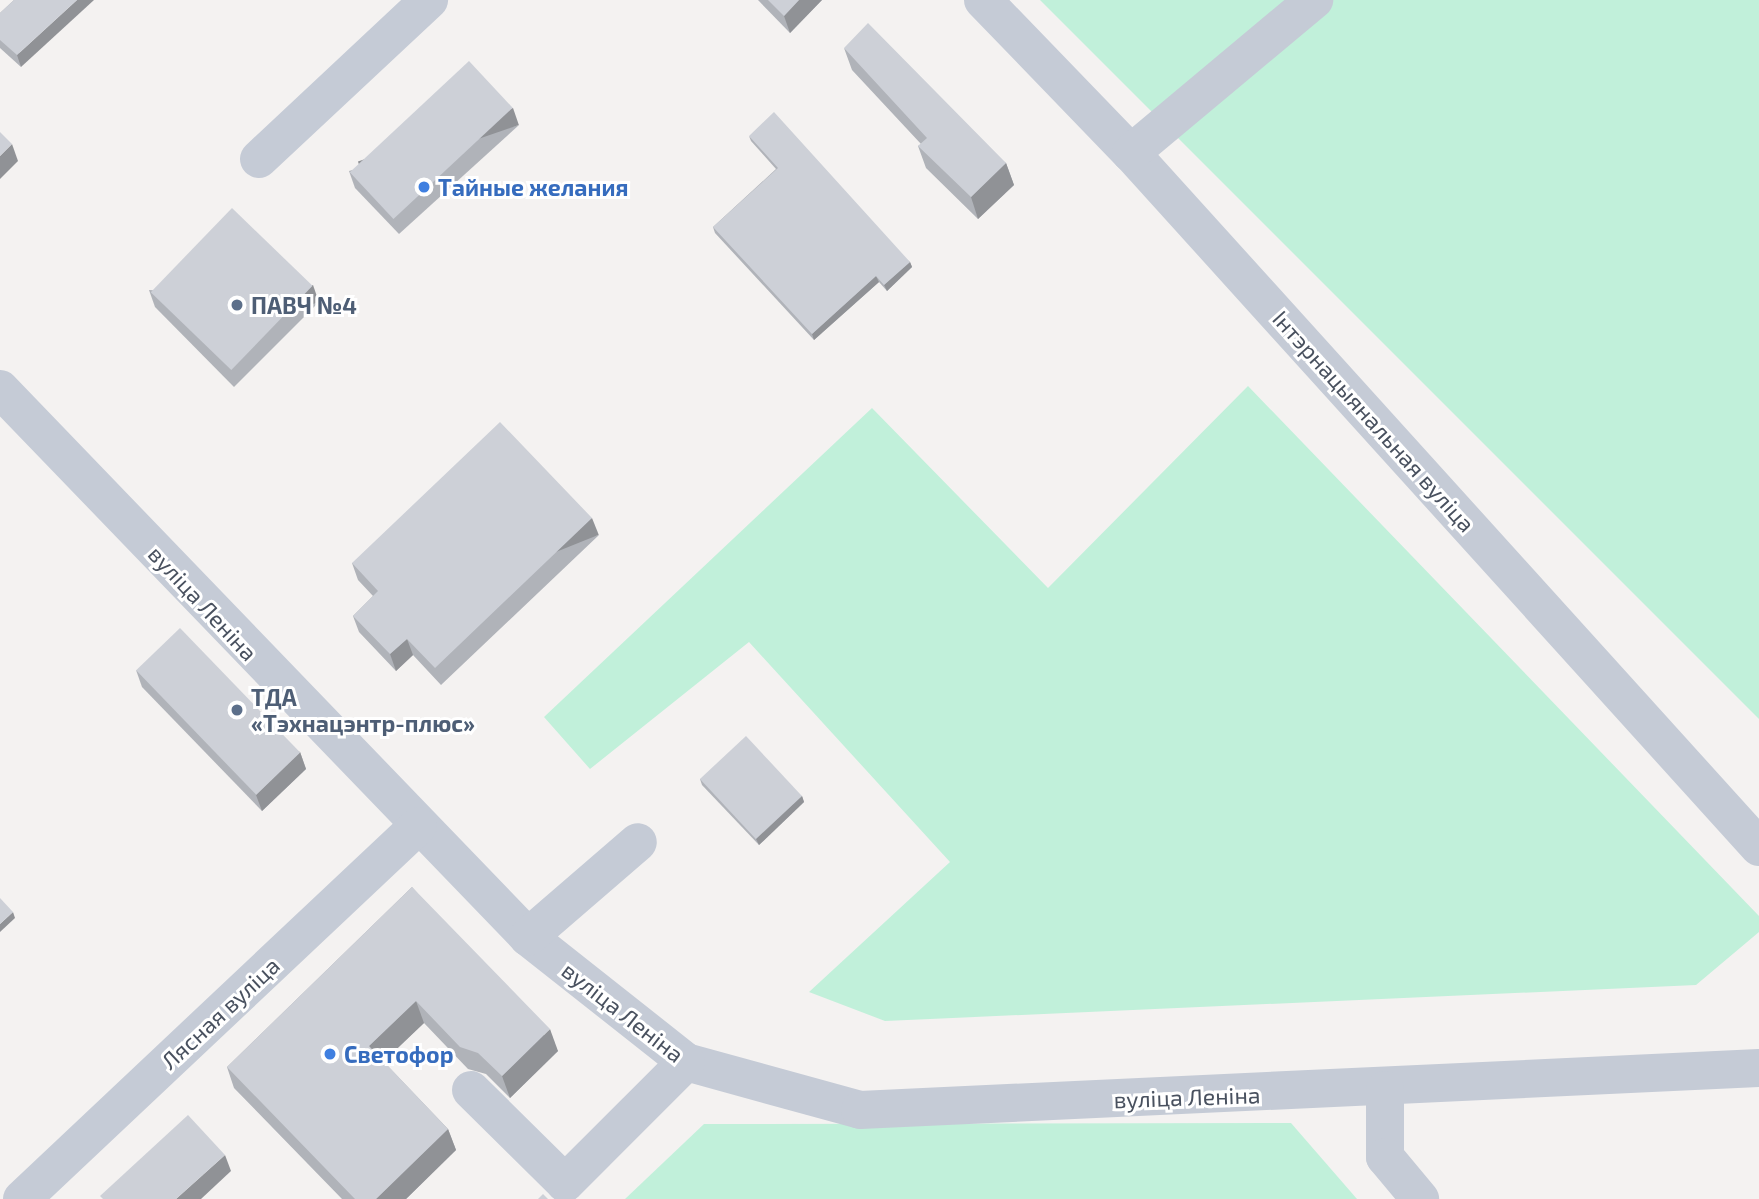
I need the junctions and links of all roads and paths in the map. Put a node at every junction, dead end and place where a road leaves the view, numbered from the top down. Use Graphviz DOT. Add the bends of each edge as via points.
graph roads {
  1 [pos="429,0"];
  2 [pos="983,0"];
  3 [pos="1314,0"];
  4 [pos="1131,153"];
  5 [pos="259,159"];
  6 [pos="0,389"];
  7 [pos="418,826"];
  8 [pos="638,842"];
  9 [pos="1759,847"];
  10 [pos="528,937"];
  11 [pos="686,1062"];
  12 [pos="1759,1068"];
  13 [pos="471,1090"];
  14 [pos="1385,1090"];
  15 [pos="22,1199"];
  16 [pos="1420,1199"];
  1 -- 5 [label="street"];
  2 -- 4 [label="street, Інтэрнацыянальная вуліца"];
  3 -- 4 [label="street"];
  4 -- 9 [label="street, Інтэрнацыянальная вуліца"];
  6 -- 7 [label="street, вуліца Леніна"];
  7 -- 10 [label="street, вуліца Леніна"];
  7 -- 15 [label="street, Лясная вуліца"];
  8 -- 10 [label="street"];
  10 -- 11 [label="street, вуліца Леніна"];
  11 -- 13 [label="street" via="565,1183"];
  11 -- 14 [label="street, вуліца Леніна" via="860,1110"];
  12 -- 14 [label="street, вуліца Леніна"];
  14 -- 16 [label="street" via="1385,1157"];
}
